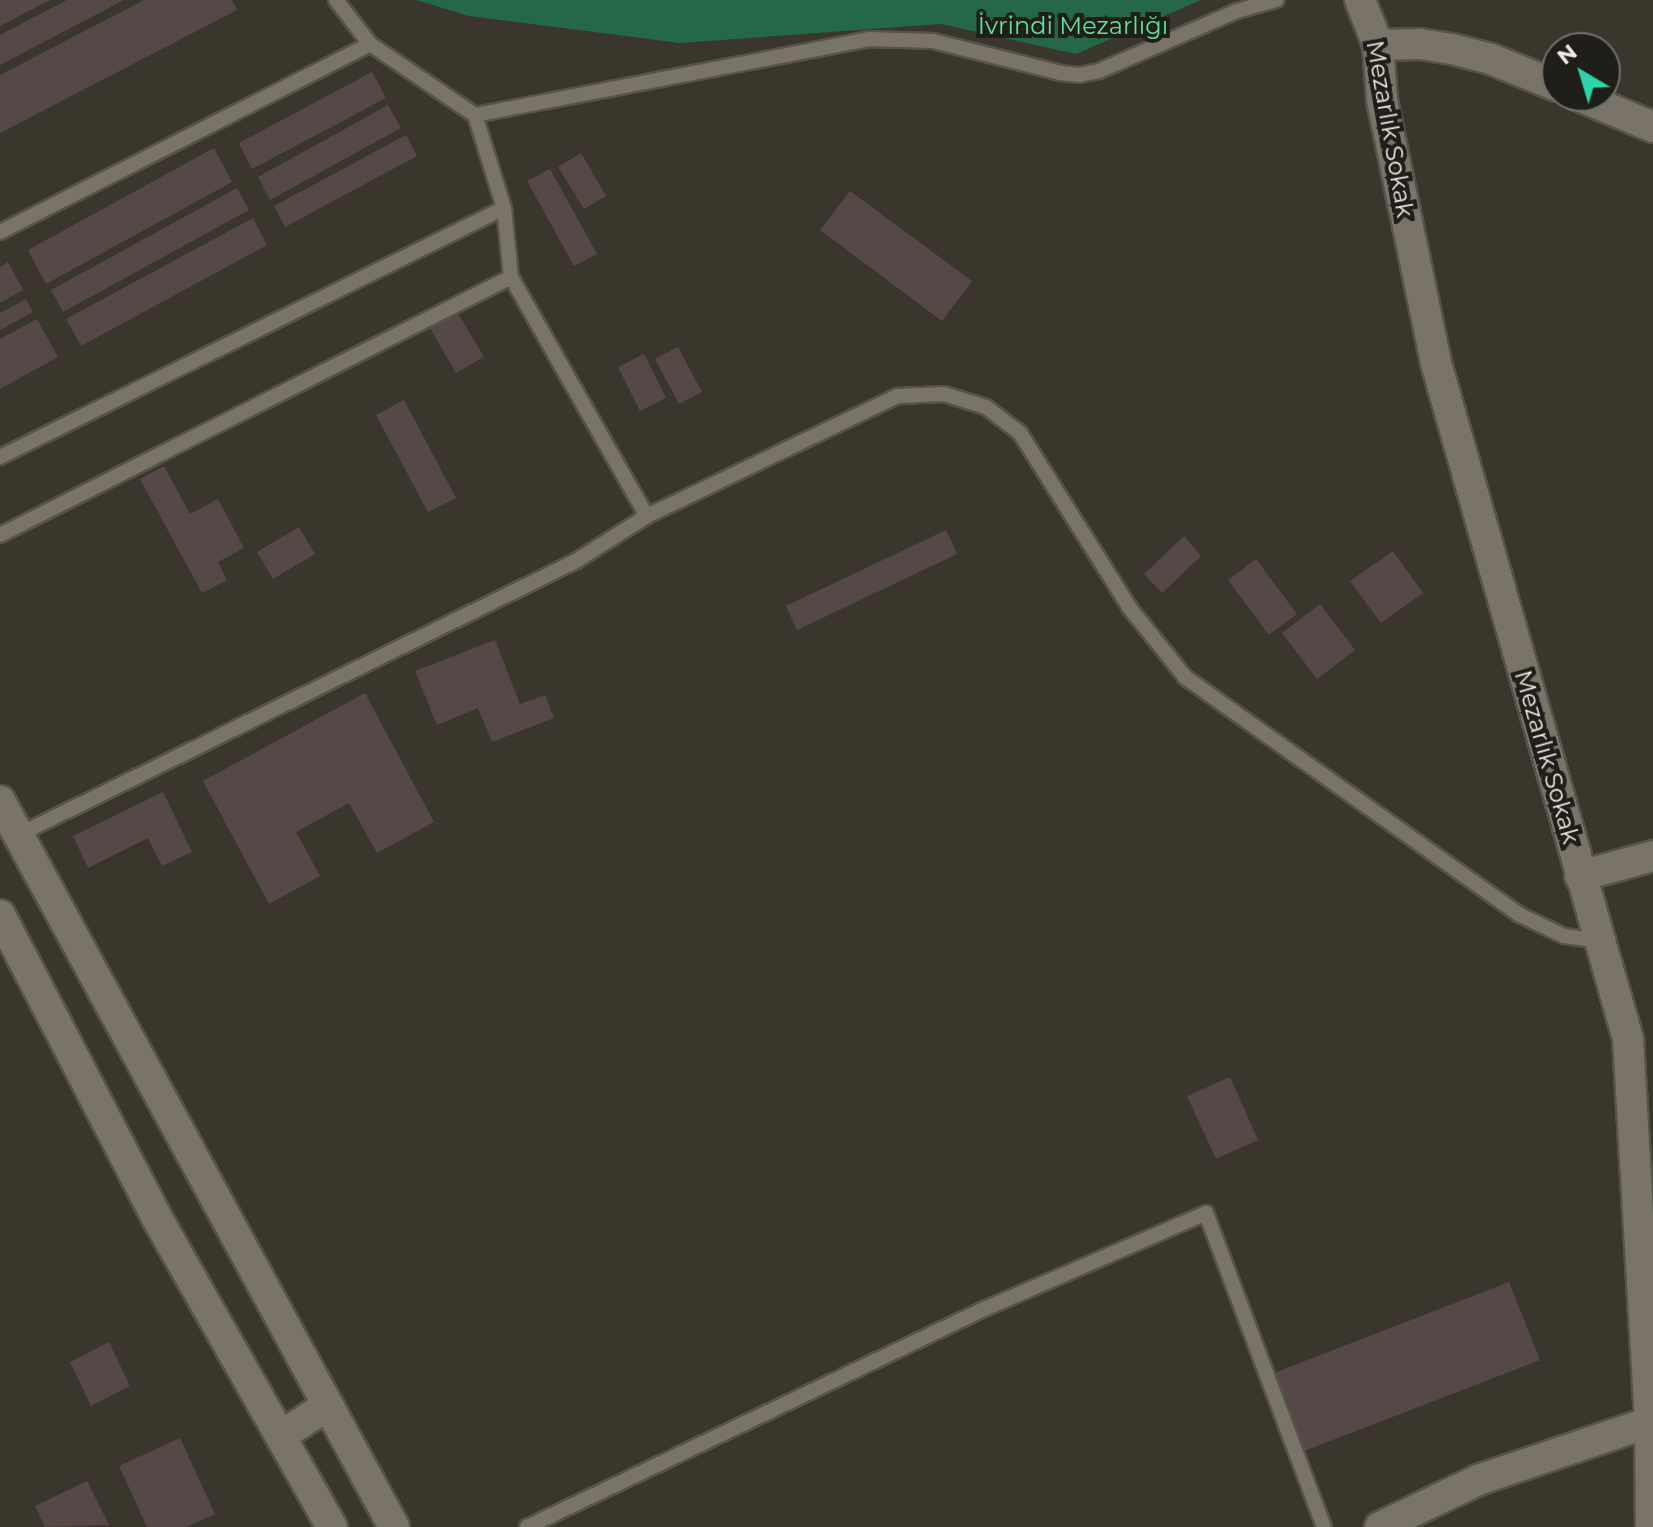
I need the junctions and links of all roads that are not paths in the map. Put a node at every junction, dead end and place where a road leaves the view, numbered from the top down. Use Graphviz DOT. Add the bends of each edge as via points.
graph roads {
  1 [pos="336,0"];
  2 [pos="1276,0"];
  3 [pos="1360,0"];
  4 [pos="370,44"];
  5 [pos="1378,45"];
  6 [pos="1541,79"];
  7 [pos="1617,112"];
  8 [pos="475,115"];
  9 [pos="1653,127"];
  10 [pos="504,208"];
  11 [pos="0,232"];
  12 [pos="511,277"];
  13 [pos="0,457"];
  14 [pos="647,516"];
  15 [pos="0,535"];
  16 [pos="0,801"];
  17 [pos="18,835"];
  18 [pos="1653,856"];
  19 [pos="1580,876"];
  20 [pos="0,915"];
  21 [pos="1599,941"];
  22 [pos="328,1405"];
  23 [pos="1652,1421"];
  24 [pos="281,1436"];
  25 [pos="332,1527"];
  26 [pos="394,1527"];
  27 [pos="527,1527"];
  28 [pos="1324,1527"];
  29 [pos="1380,1527"];
  30 [pos="1651,1527"];
  1 -- 4 [label="lane"];
  2 -- 8 [label="lane" via="1079,75 933,41 868,39"];
  3 -- 5 [label="street, Mezarlık Sokak"];
  4 -- 8 [label="lane"];
  4 -- 11 [label="lane"];
  5 -- 6 [label="street" via="1452,49"];
  5 -- 19 [label="street, Mezarlık Sokak" via="1382,100 1436,363"];
  7 -- 9 [label="street"];
  8 -- 10 [label="lane"];
  10 -- 12 [label="lane"];
  10 -- 13 [label="lane"];
  12 -- 14 [label="lane"];
  12 -- 15 [label="lane"];
  14 -- 17 [label="lane" via="576,561"];
  14 -- 21 [label="lane" via="898,396 944,394 986,407 1033,450 1129,607 1185,677 1518,914 1564,936"];
  16 -- 17 [label="street"];
  17 -- 22 [label="street"];
  18 -- 19 [label="street"];
  19 -- 21 [label="street, Mezarlık Sokak"];
  20 -- 24 [label="street" via="157,1218"];
  21 -- 23 [label="street, Mezarlık Sokak" via="1628,1039"];
  22 -- 24 [label="street"];
  22 -- 26 [label="street"];
  23 -- 29 [label="street" via="1478,1480"];
  23 -- 30 [label="street, Mezarlık Sokak"];
  24 -- 25 [label="street"];
  27 -- 28 [label="lane" via="982,1310 1206,1213"];
}
